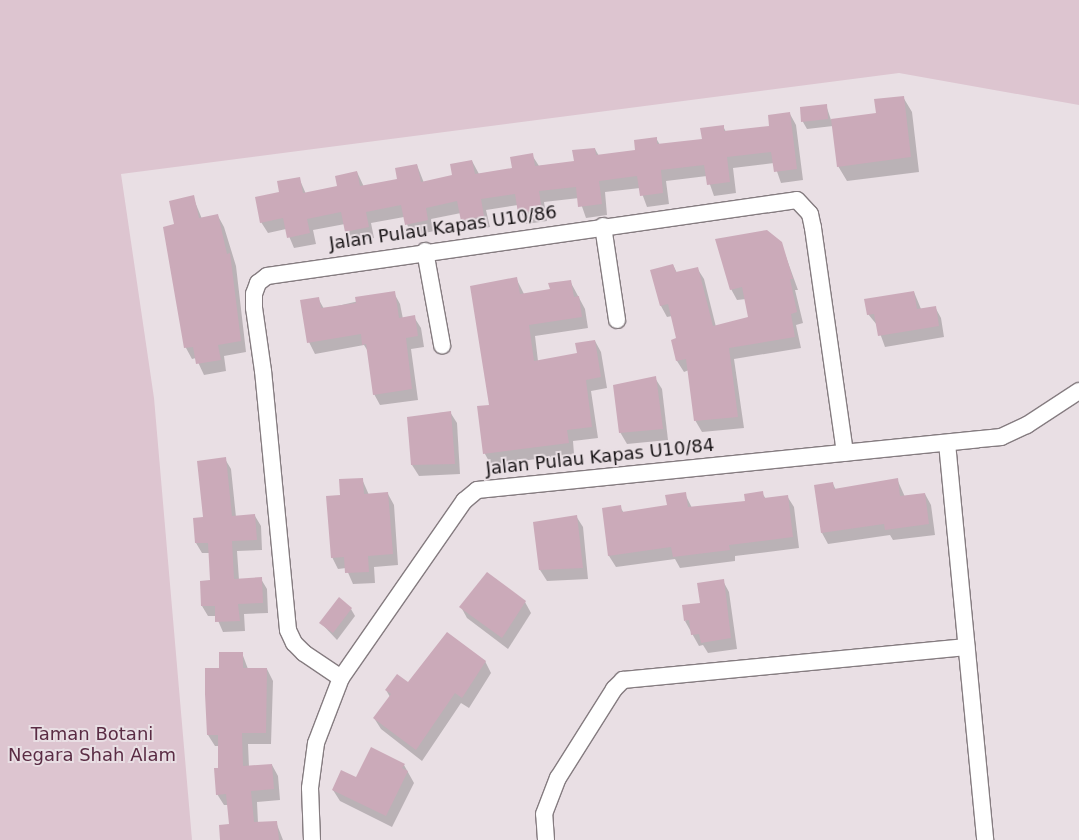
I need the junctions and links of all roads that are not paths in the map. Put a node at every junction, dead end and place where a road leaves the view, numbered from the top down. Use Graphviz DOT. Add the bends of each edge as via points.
graph roads {
  1 [pos="603,226"];
  2 [pos="425,251"];
  3 [pos="617,320"];
  4 [pos="442,345"];
  5 [pos="1079,392"];
  6 [pos="946,443"];
  7 [pos="845,453"];
  8 [pos="966,647"];
  9 [pos="341,678"];
  10 [pos="312,840"];
  11 [pos="546,840"];
  12 [pos="985,840"];
  1 -- 2 [label="street, Jalan Pulau Kapas U10/86"];
  1 -- 3 [label="street"];
  1 -- 7 [label="street, Jalan Pulau Kapas U10/86" via="784,199 797,200 805,206 813,228"];
  2 -- 4 [label="street"];
  2 -- 9 [label="street, Jalan Pulau Kapas U10/86" via="276,273 258,283 254,294 288,630 304,654"];
  5 -- 6 [label="street, Jalan Pulau Kapas U10/84" via="1027,425 1001,437"];
  6 -- 7 [label="street, Jalan Pulau Kapas U10/84"];
  6 -- 8 [label="street"];
  7 -- 9 [label="street, Jalan Pulau Kapas U10/84" via="477,490 464,501"];
  8 -- 11 [label="street" via="623,680 614,689 558,778 544,814"];
  8 -- 12 [label="street"];
  9 -- 10 [label="street, Jalan Pulau Kapas U10/84" via="316,743 310,788"];
}
